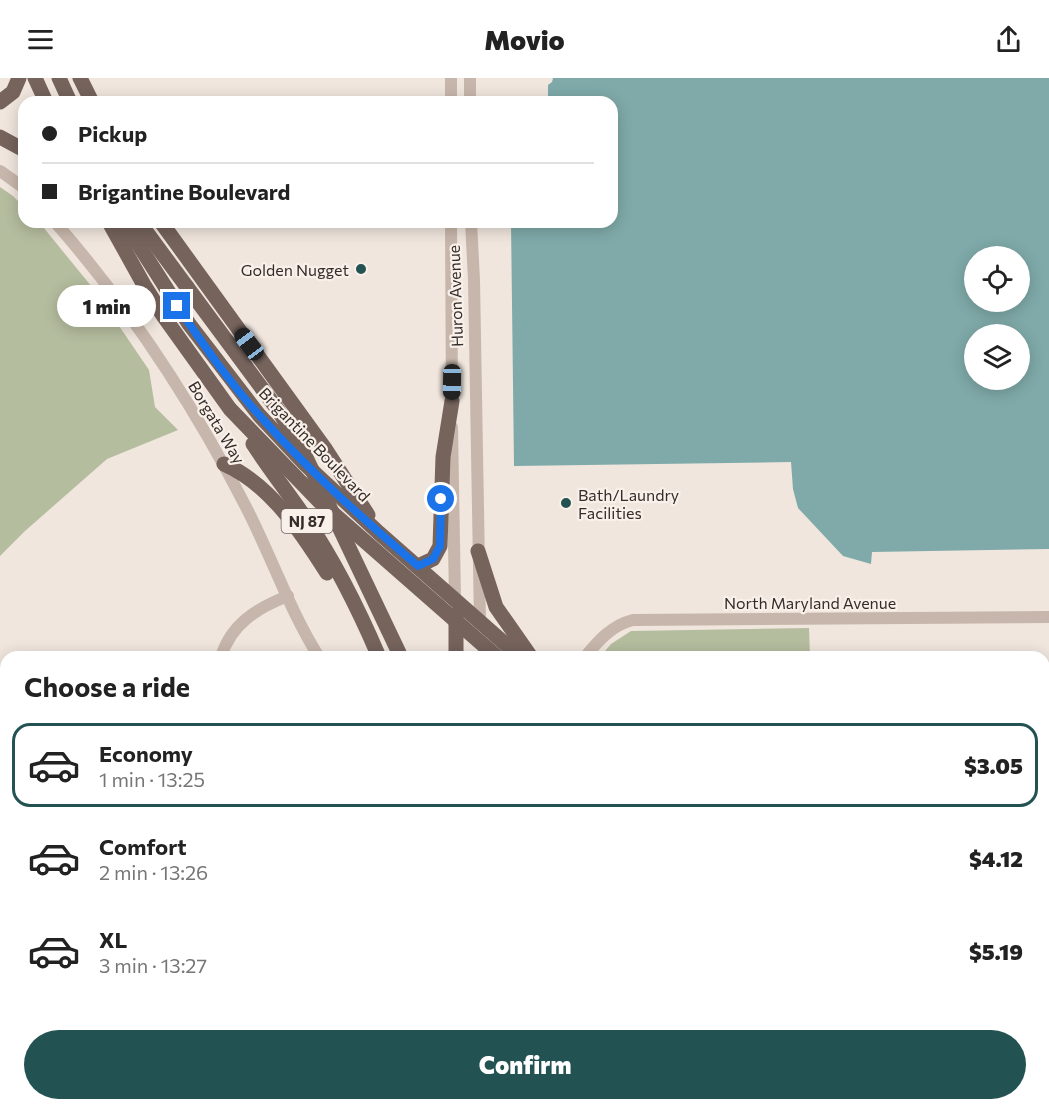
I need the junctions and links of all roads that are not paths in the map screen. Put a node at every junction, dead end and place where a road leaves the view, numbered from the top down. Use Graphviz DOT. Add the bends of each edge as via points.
graph roads {
  1 [pos="19,78"];
  2 [pos="35,78"];
  3 [pos="49,78"];
  4 [pos="59,78"];
  5 [pos="80,78"];
  6 [pos="451,78"];
  7 [pos="470,78"];
  8 [pos="43,96"];
  9 [pos="57,96"];
  10 [pos="67,96"];
  11 [pos="89,96"];
  12 [pos="451,96"];
  13 [pos="470,96"];
  14 [pos="0,102"];
  15 [pos="0,137"];
  16 [pos="18,147"];
  17 [pos="0,171"];
  18 [pos="18,184"];
  19 [pos="60,228"];
  20 [pos="101,228"];
  21 [pos="112,228"];
  22 [pos="128,228"];
  23 [pos="143,228"];
  24 [pos="165,228"];
  25 [pos="452,228"];
  26 [pos="471,228"];
  27 [pos="144,285"];
  28 [pos="452,401"];
  29 [pos="230,409"];
  30 [pos="224,464"];
  31 [pos="379,533"];
  32 [pos="478,551"];
  33 [pos="418,566"];
  34 [pos="288,596"];
  35 [pos="455,600"];
  36 [pos="1049,617"];
  37 [pos="456,621"];
  38 [pos="480,623"];
  39 [pos="372,640"];
  40 [pos="481,650"];
  41 [pos="224,651"];
  42 [pos="315,651"];
  43 [pos="377,651"];
  44 [pos="398,651"];
  45 [pos="456,651"];
  46 [pos="513,651"];
  47 [pos="527,651"];
  48 [pos="591,651"];
  1 -- 14 [label="main road" via="13,92"];
  2 -- 8 [label="main road"];
  3 -- 9 [label="main road"];
  4 -- 10 [label="main road"];
  5 -- 11 [label="main road"];
  6 -- 12 [label="street"];
  7 -- 13 [label="street"];
  15 -- 16 [label="main road"];
  17 -- 18 [label="street"];
  19 -- 30 [label="street, Borgata Way" via="133,321"];
  20 -- 27 [label="main road"];
  21 -- 27 [label="main road, NJ 87"];
  22 -- 31 [label="main road, Brigantine Boulevard / NJ 87" via="234,385 306,465"];
  23 -- 44 [label="main road, bridge" via="291,430"];
  24 -- 31 [label="main road" via="326,450"];
  25 -- 28 [label="street, Huron Avenue"];
  26 -- 32 [label="street, Huron Avenue"];
  27 -- 29 [label="main road, NJ 87"];
  28 -- 33 [label="main road" via="443,457 440,546 433,559"];
  28 -- 35 [label="street, Huron Avenue"];
  29 -- 37 [label="main road" via="319,501"];
  29 -- 39 [label="main road, NJ 87" via="306,520"];
  30 -- 34 [label="street, Borgata Way"];
  30 -- 39 [label="main road" via="253,481 282,511"];
  31 -- 33 [label="main road, Brigantine Boulevard / NJ 87"];
  32 -- 38 [label="street, Huron Avenue"];
  32 -- 47 [label="main road" via="496,607"];
  33 -- 35 [label="main road, Brigantine Boulevard / NJ 87"];
  34 -- 41 [label="street" via="243,621"];
  34 -- 42 [label="street, Borgata Way"];
  35 -- 37 [label="main road, Huron Avenue"];
  35 -- 38 [label="main road, Brigantine Boulevard / NJ 87"];
  36 -- 48 [label="street, North Maryland Avenue" via="633,620 611,630"];
  37 -- 40 [label="main road"];
  37 -- 45 [label="main road, Huron Avenue"];
  38 -- 40 [label="main road, Huron Avenue"];
  38 -- 46 [label="main road, Brigantine Boulevard"];
  39 -- 43 [label="main road, NJ 87"];
}
